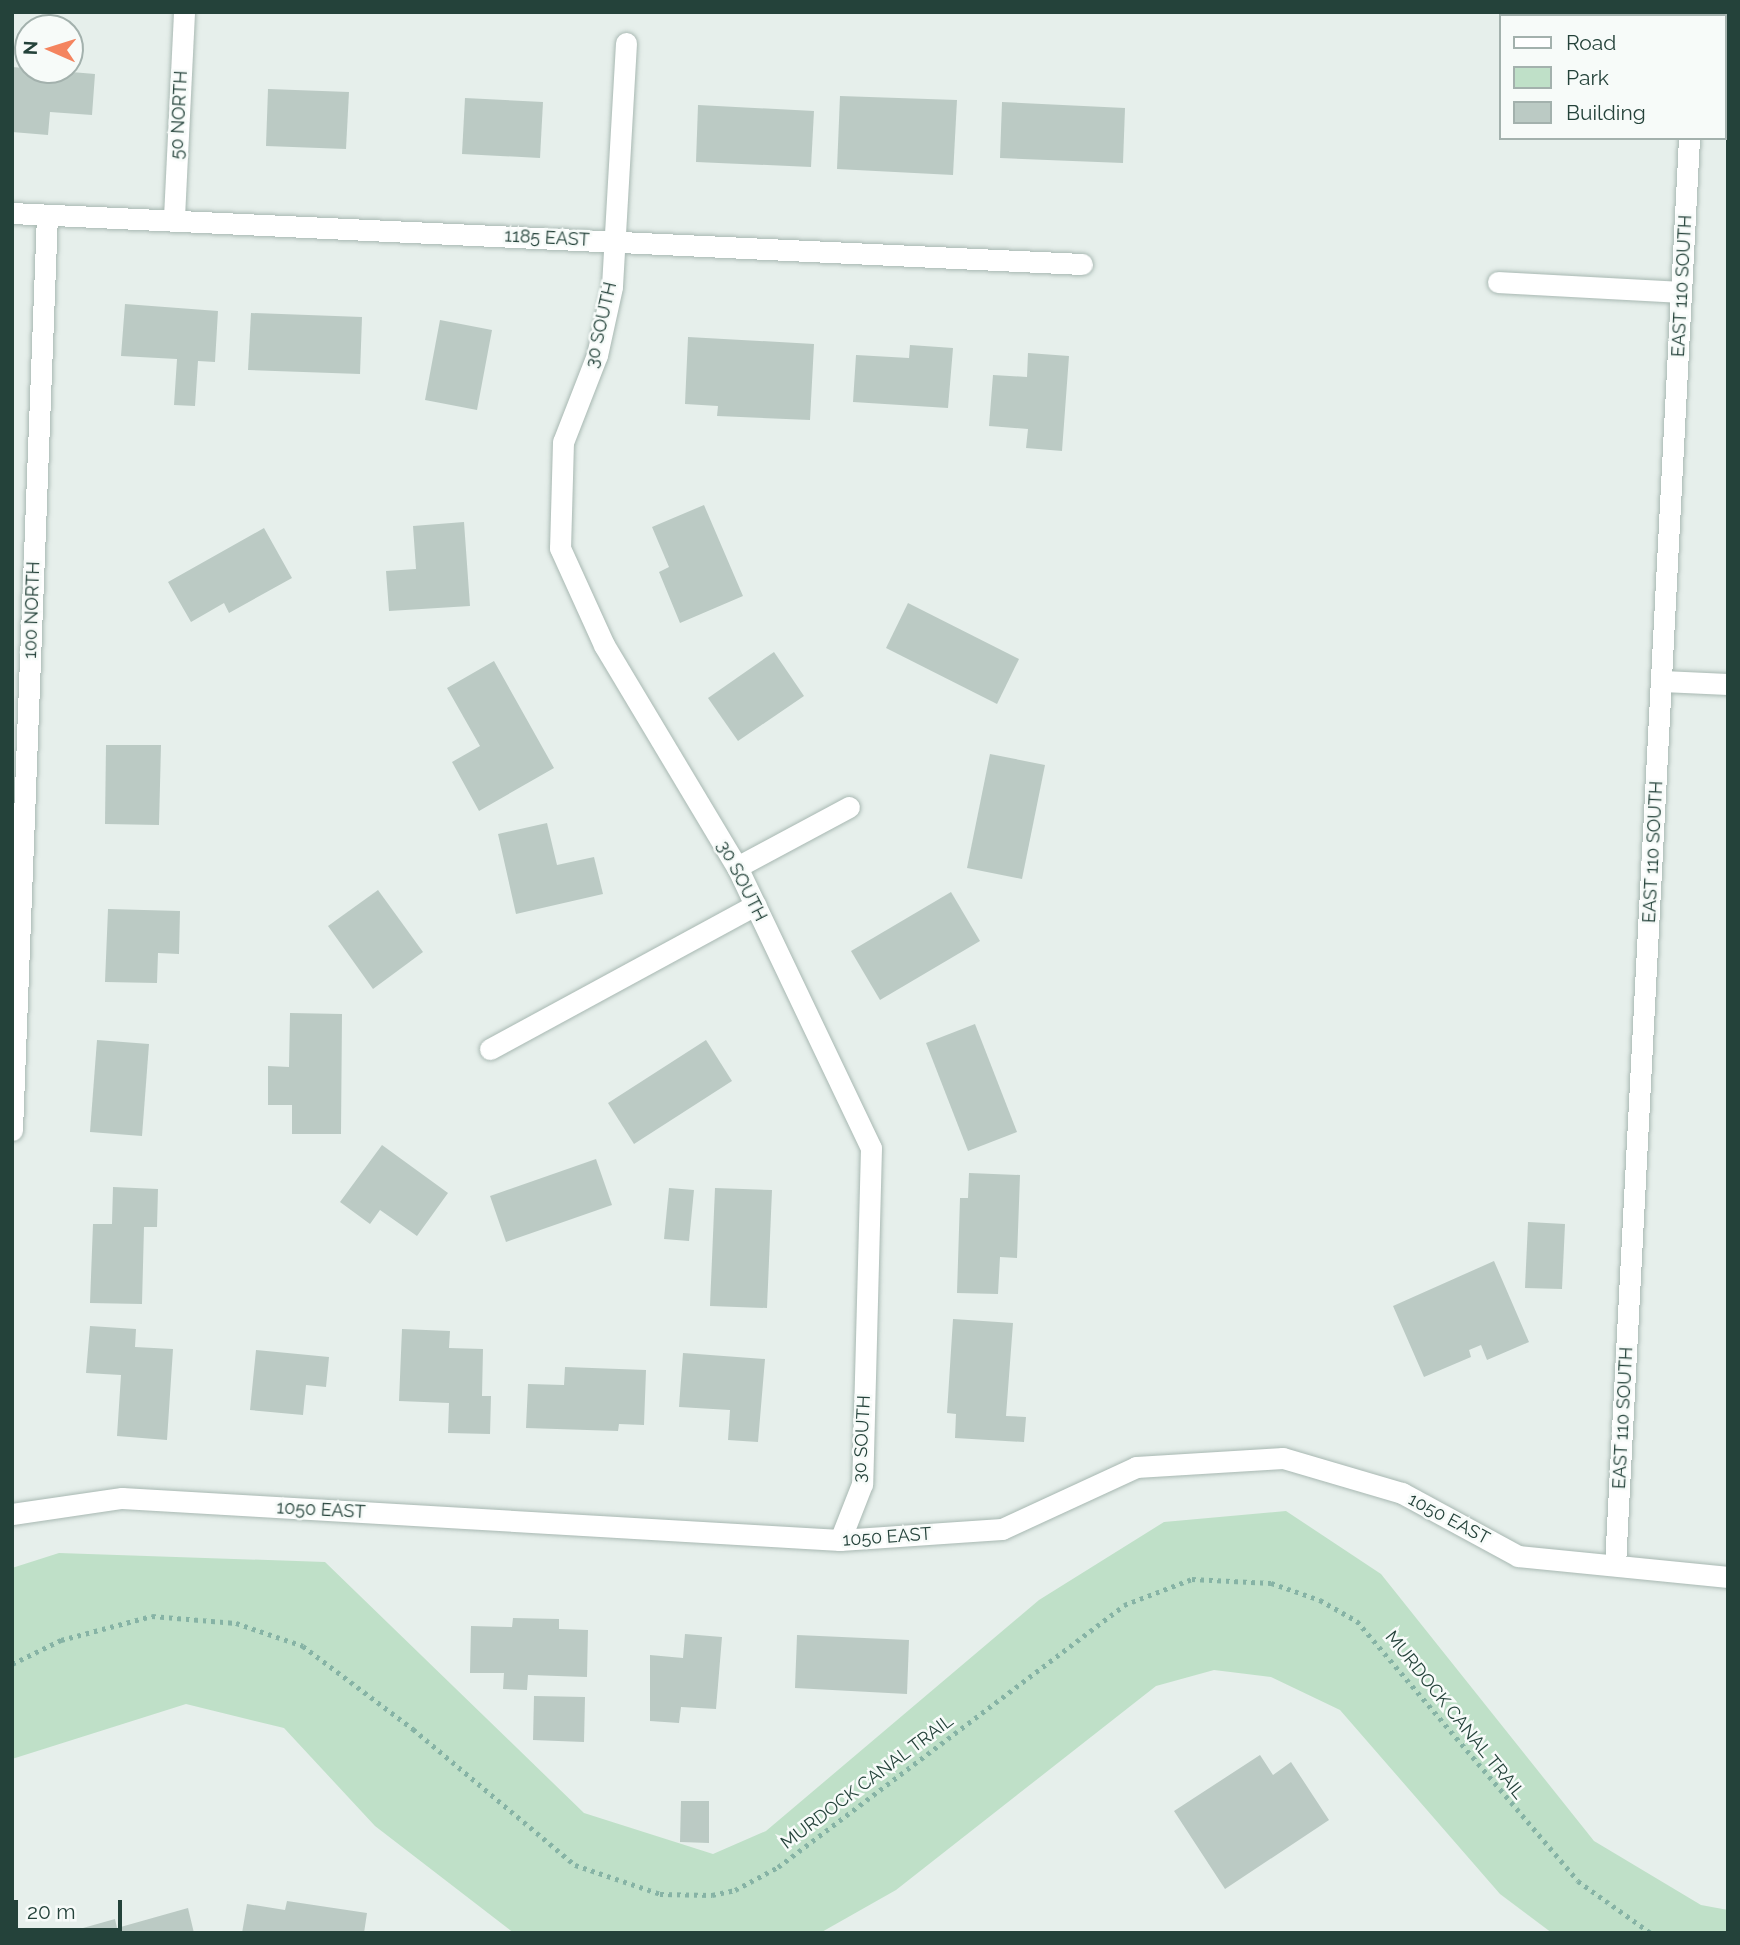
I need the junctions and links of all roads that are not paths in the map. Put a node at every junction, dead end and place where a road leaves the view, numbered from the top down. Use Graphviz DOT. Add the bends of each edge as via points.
graph roads {
  1 [pos="184,12"];
  2 [pos="626,43"];
  3 [pos="1689,140"];
  4 [pos="12,213"];
  5 [pos="47,215"];
  6 [pos="174,217"];
  7 [pos="615,242"];
  8 [pos="1082,264"];
  9 [pos="1497,282"];
  10 [pos="1681,292"];
  11 [pos="21,667"];
  12 [pos="1662,681"];
  13 [pos="1728,684"];
  14 [pos="849,807"];
  15 [pos="737,867"];
  16 [pos="755,905"];
  17 [pos="490,1049"];
  18 [pos="12,1129"];
  19 [pos="12,1514"];
  20 [pos="840,1540"];
  21 [pos="1615,1565"];
  22 [pos="1728,1577"];
  1 -- 6 [label="street, 50 NORTH"];
  2 -- 7 [label="street, 30 SOUTH"];
  3 -- 10 [label="street, EAST 110 SOUTH"];
  4 -- 5 [label="street, 1185 EAST"];
  5 -- 6 [label="street, 1185 EAST"];
  5 -- 11 [label="street, 100 NORTH"];
  6 -- 7 [label="street, 1185 EAST"];
  7 -- 8 [label="street, 1185 EAST"];
  7 -- 15 [label="street, 30 SOUTH" via="612,287 597,355 564,442 560,548 604,645"];
  9 -- 10 [label="street"];
  10 -- 12 [label="street, EAST 110 SOUTH"];
  11 -- 18 [label="street, 100 NORTH"];
  12 -- 13 [label="street"];
  12 -- 21 [label="street, EAST 110 SOUTH"];
  14 -- 15 [label="street"];
  15 -- 16 [label="street, 30 SOUTH"];
  16 -- 17 [label="street"];
  16 -- 20 [label="street, 30 SOUTH" via="871,1148 862,1484"];
  19 -- 20 [label="street, 1050 EAST" via="122,1498"];
  20 -- 21 [label="street, 1050 EAST" via="1002,1529 1136,1467 1283,1458 1402,1493 1518,1556"];
  21 -- 22 [label="street, 1050 EAST"];
}
